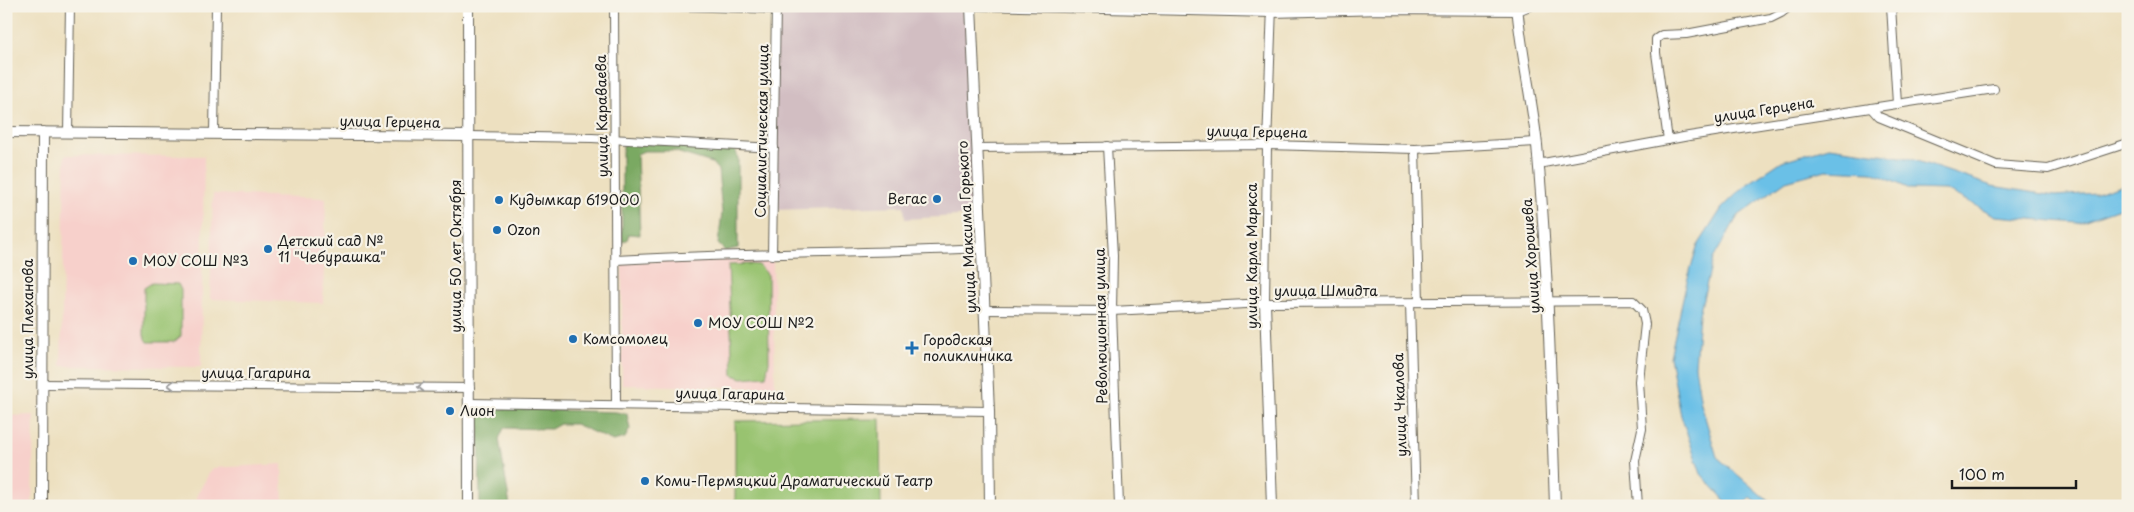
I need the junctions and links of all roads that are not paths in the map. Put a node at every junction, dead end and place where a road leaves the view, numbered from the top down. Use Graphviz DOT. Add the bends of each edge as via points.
graph roads {
  1 [pos="70,6"];
  2 [pos="216,6"];
  3 [pos="468,6"];
  4 [pos="614,6"];
  5 [pos="677,6"];
  6 [pos="971,6"];
  7 [pos="978,6"];
  8 [pos="1530,6"];
  9 [pos="1790,6"];
  10 [pos="1891,6"];
  11 [pos="776,8"];
  12 [pos="1517,8"];
  13 [pos="1272,10"];
  14 [pos="1994,89"];
  15 [pos="1897,104"];
  16 [pos="1871,108"];
  17 [pos="6,132"];
  18 [pos="43,132"];
  19 [pos="68,132"];
  20 [pos="214,133"];
  21 [pos="470,136"];
  22 [pos="615,140"];
  23 [pos="1668,140"];
  24 [pos="1536,142"];
  25 [pos="2128,143"];
  26 [pos="1267,145"];
  27 [pos="1106,146"];
  28 [pos="774,148"];
  29 [pos="977,148"];
  30 [pos="1415,149"];
  31 [pos="1538,164"];
  32 [pos="981,248"];
  33 [pos="772,255"];
  34 [pos="616,260"];
  35 [pos="1419,302"];
  36 [pos="1549,302"];
  37 [pos="1265,303"];
  38 [pos="1410,303"];
  39 [pos="984,310"];
  40 [pos="1112,311"];
  41 [pos="42,384"];
  42 [pos="470,388"];
  43 [pos="470,403"];
  44 [pos="616,405"];
  45 [pos="989,411"];
  46 [pos="42,506"];
  47 [pos="469,506"];
  48 [pos="990,506"];
  49 [pos="1120,506"];
  50 [pos="1272,506"];
  51 [pos="1416,506"];
  52 [pos="1555,506"];
  53 [pos="1638,506"];
  1 -- 19 [label="street"];
  2 -- 20 [label="street"];
  3 -- 21 [label="street, улица 50 лет Октября"];
  4 -- 22 [label="street, улица Караваева"];
  5 -- 11 [label="street"];
  6 -- 29 [label="street, улица Максима Горького"];
  7 -- 13 [label="street"];
  8 -- 12 [label="street"];
  9 -- 23 [label="street" via="1770,18 1686,34 1662,35 1656,39"];
  10 -- 15 [label="street"];
  11 -- 28 [label="street, Социалистическая улица"];
  12 -- 13 [label="street"];
  12 -- 24 [label="street, улица Хорошева"];
  13 -- 26 [label="street, улица Карла Маркса"];
  14 -- 15 [label="street, улица Герцена"];
  15 -- 16 [label="street, улица Герцена"];
  16 -- 23 [label="street, улица Герцена"];
  16 -- 25 [label="street" via="1879,117 1996,165 2048,169"];
  17 -- 18 [label="street, улица Герцена"];
  18 -- 19 [label="street, улица Герцена"];
  18 -- 41 [label="street, улица Плеханова"];
  19 -- 20 [label="street, улица Герцена"];
  20 -- 21 [label="street, улица Герцена"];
  21 -- 22 [label="street, улица Герцена"];
  21 -- 42 [label="street, улица 50 лет Октября"];
  22 -- 28 [label="street, улица Герцена"];
  22 -- 34 [label="street, улица Караваева"];
  23 -- 31 [label="street, улица Герцена"];
  24 -- 30 [label="street, улица Герцена"];
  24 -- 31 [label="street, улица Хорошева"];
  26 -- 27 [label="street, улица Герцена"];
  26 -- 30 [label="street, улица Герцена"];
  26 -- 37 [label="street, улица Карла Маркса"];
  27 -- 29 [label="street, улица Герцена"];
  27 -- 40 [label="street, Революционная улица" via="1113,256"];
  28 -- 33 [label="street, Социалистическая улица"];
  29 -- 32 [label="street, улица Максима Горького"];
  30 -- 35 [label="street"];
  31 -- 36 [label="street, улица Хорошева"];
  32 -- 33 [label="street"];
  32 -- 39 [label="street, улица Максима Горького"];
  33 -- 34 [label="street"];
  34 -- 44 [label="street, улица Караваева"];
  35 -- 36 [label="street, улица Шмидта"];
  35 -- 38 [label="street, улица Шмидта"];
  36 -- 52 [label="street, улица Хорошева"];
  36 -- 53 [label="street, улица Шмидта" via="1633,301 1642,310 1645,324 1639,381 1642,429 1635,461"];
  37 -- 38 [label="street, улица Шмидта"];
  37 -- 40 [label="street, улица Шмидта"];
  37 -- 50 [label="street, улица Карла Маркса"];
  38 -- 51 [label="street, улица Чкалова"];
  39 -- 40 [label="street, улица Шмидта"];
  39 -- 45 [label="street, улица Максима Горького"];
  40 -- 49 [label="street, Революционная улица"];
  42 -- 41 [label="street, улица Гагарина, one-way"];
  41 -- 46 [label="street, улица Плеханова"];
  42 -- 43 [label="street, улица 50 лет Октября"];
  43 -- 44 [label="street, улица Гагарина"];
  43 -- 47 [label="street, улица 50 лет Октября"];
  44 -- 45 [label="street, улица Гагарина"];
  45 -- 48 [label="street, улица Максима Горького"];
}
